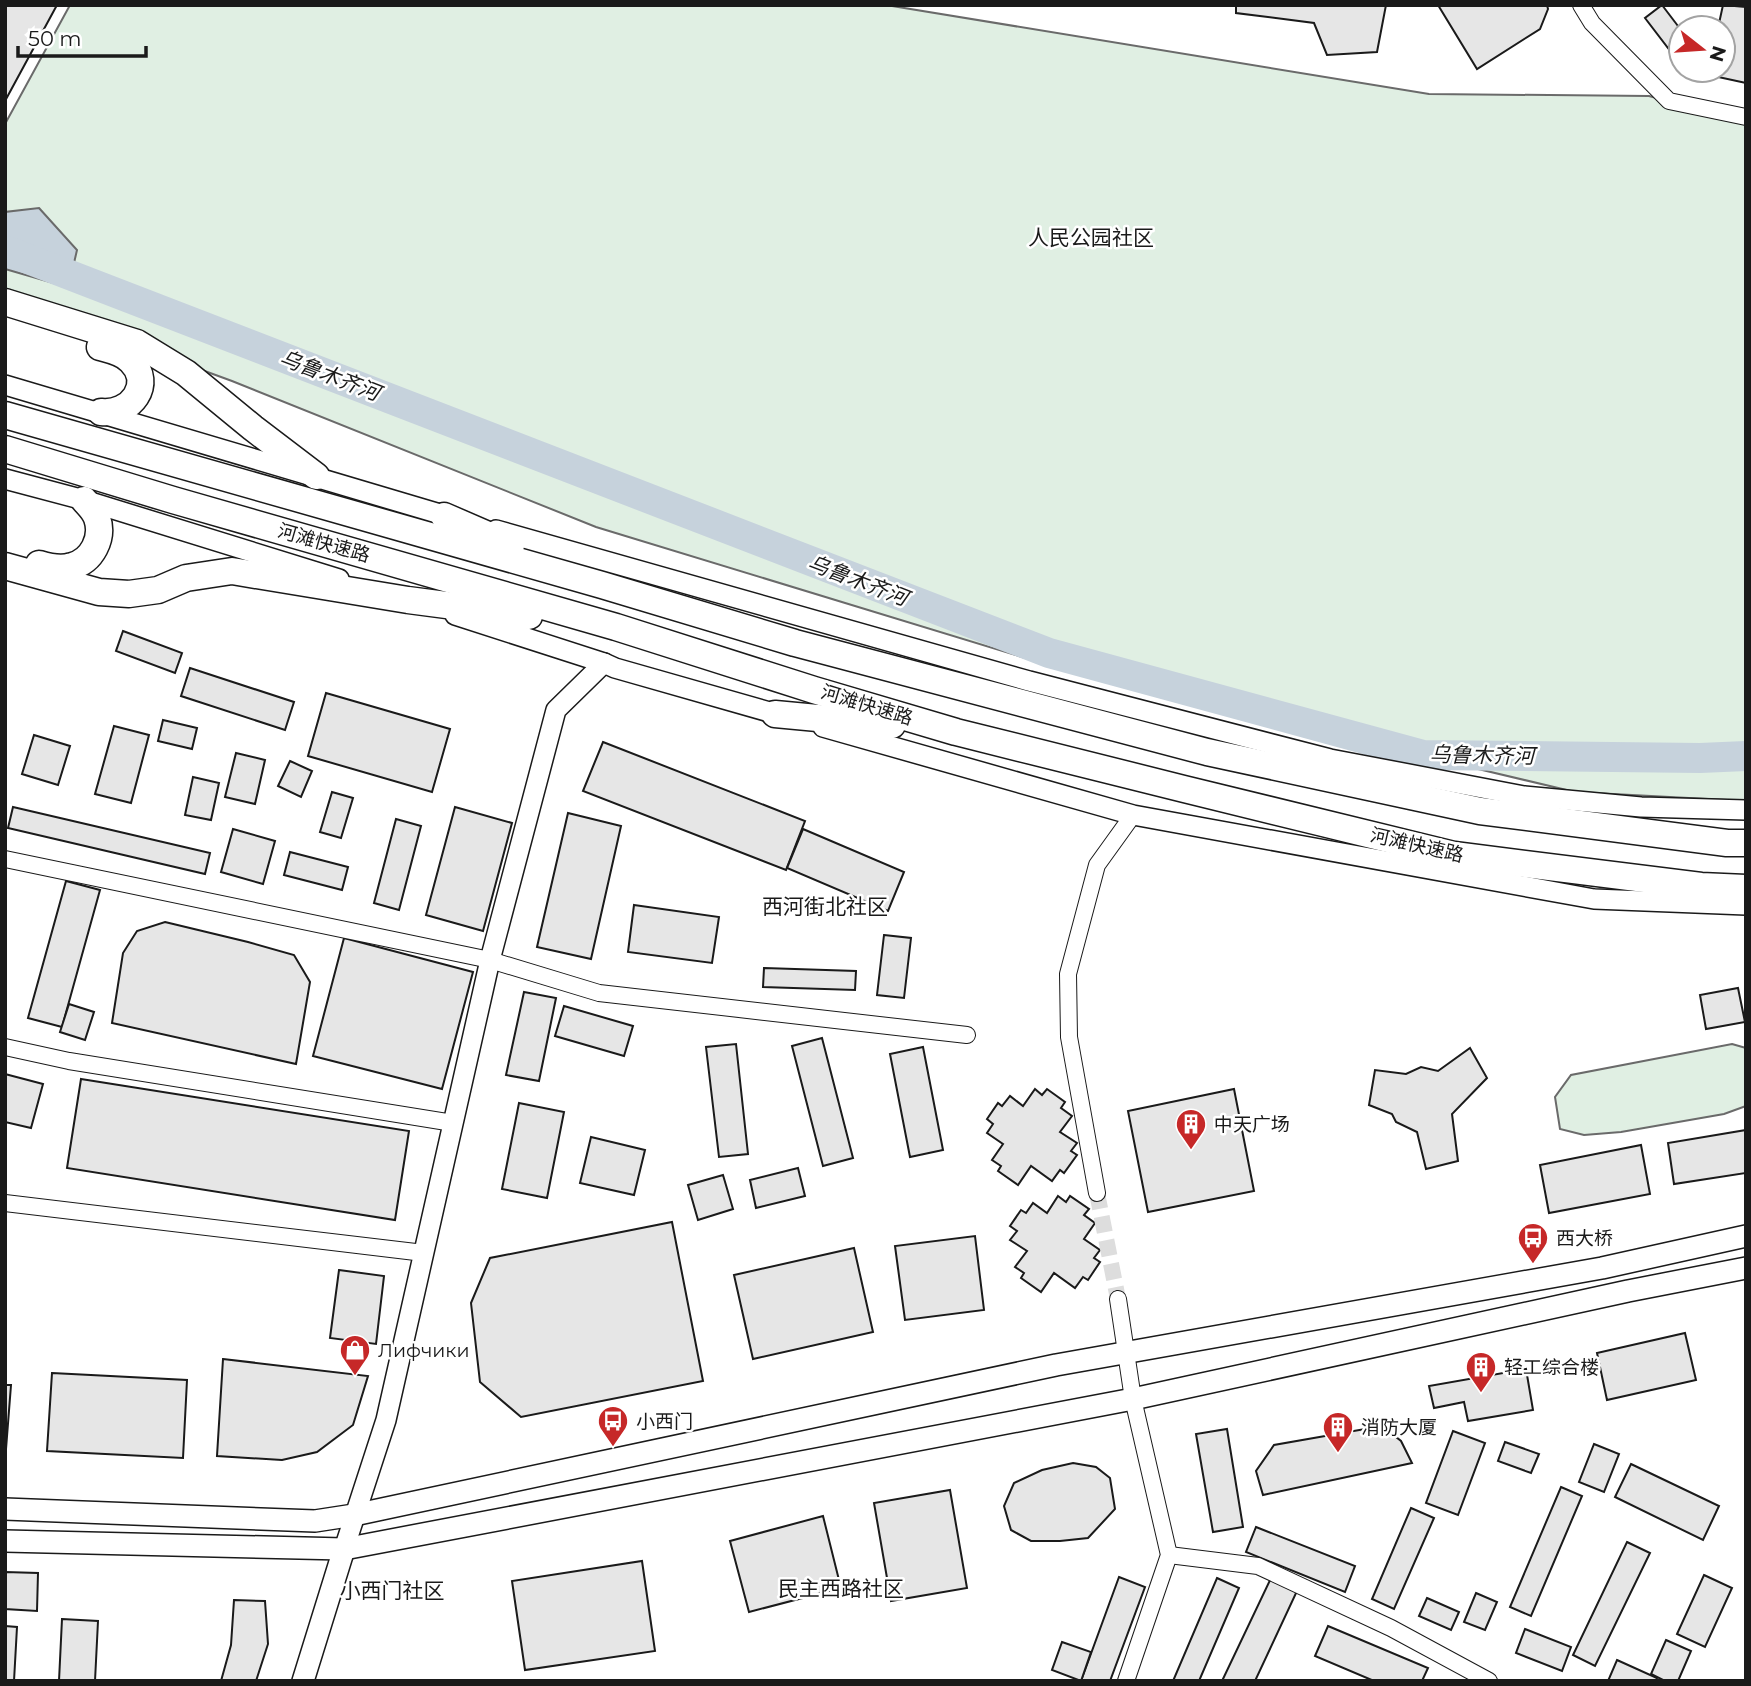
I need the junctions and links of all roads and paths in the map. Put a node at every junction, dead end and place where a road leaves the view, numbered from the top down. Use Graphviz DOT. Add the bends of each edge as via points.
graph roads {
  1 [pos="1581,5"];
  2 [pos="1746,117"];
  3 [pos="5,302"];
  4 [pos="5,317"];
  5 [pos="5,384"];
  6 [pos="101,412"];
  7 [pos="5,415"];
  8 [pos="5,449"];
  9 [pos="316,476"];
  10 [pos="5,479"];
  11 [pos="83,500"];
  12 [pos="444,516"];
  13 [pos="5,555"];
  14 [pos="5,566"];
  15 [pos="602,585"];
  16 [pos="408,600"];
  17 [pos="616,627"];
  18 [pos="604,663"];
  19 [pos="775,713"];
  20 [pos="956,732"];
  21 [pos="1746,810"];
  22 [pos="1133,815"];
  23 [pos="1323,823"];
  24 [pos="1746,844"];
  25 [pos="5,859"];
  26 [pos="1455,873"];
  27 [pos="1746,888"];
  28 [pos="1746,905"];
  29 [pos="490,960"];
  30 [pos="967,1035"];
  31 [pos="5,1047"];
  32 [pos="453,1123"];
  33 [pos="1097,1193"];
  34 [pos="5,1203"];
  35 [pos="1746,1236"];
  36 [pos="424,1253"];
  37 [pos="1746,1269"];
  38 [pos="1118,1299"];
  39 [pos="1125,1352"];
  40 [pos="1133,1399"];
  41 [pos="5,1509"];
  42 [pos="354,1515"];
  43 [pos="5,1541"];
  44 [pos="344,1549"];
  45 [pos="1170,1555"];
  46 [pos="303,1681"];
  47 [pos="1126,1681"];
  48 [pos="1489,1681"];
  1 -- 2 [label="street" via="1592,23 1669,101"];
  3 -- 9 [label="highway" via="137,343 186,373"];
  4 -- 6 [label="highway" via="130,359 140,377 136,397 121,411"];
  5 -- 6 [label="street"];
  6 -- 9 [label="street"];
  7 -- 15 [label="highway, 河滩快速路"];
  8 -- 17 [label="highway, 河滩快速路"];
  9 -- 12 [label="street"];
  10 -- 11 [label="street"];
  11 -- 13 [label="highway" via="98,520 99,532 90,555 81,563 57,568"];
  11 -- 16 [label="street"];
  12 -- 15 [label="highway"];
  12 -- 21 [label="street" via="1029,681 1329,759 1524,796 1641,807"];
  14 -- 16 [label="highway" via="109,593 159,590 186,579 232,571"];
  15 -- 24 [label="highway, 河滩快速路" via="795,643 1207,752 1480,811"];
  16 -- 17 [label="highway"];
  16 -- 18 [label="street"];
  17 -- 20 [label="highway, 河滩快速路"];
  18 -- 19 [label="street"];
  18 -- 29 [label="street" via="556,710"];
  19 -- 20 [label="highway"];
  19 -- 22 [label="street"];
  20 -- 23 [label="highway, 河滩快速路"];
  22 -- 26 [label="street"];
  22 -- 33 [label="street" via="1097,865 1068,974 1069,1037"];
  23 -- 26 [label="highway"];
  23 -- 27 [label="highway, 河滩快速路" via="1454,855"];
  25 -- 29 [label="street"];
  26 -- 28 [label="street" via="1594,899"];
  29 -- 30 [label="street" via="599,993"];
  29 -- 32 [label="street"];
  31 -- 32 [label="street"];
  32 -- 36 [label="street"];
  34 -- 36 [label="street"];
  35 -- 39 [label="main road" via="1602,1268"];
  36 -- 42 [label="street" via="386,1420"];
  37 -- 40 [label="main road"];
  38 -- 39 [label="street"];
  39 -- 40 [label="street"];
  39 -- 42 [label="main road"];
  40 -- 44 [label="main road"];
  40 -- 45 [label="street"];
  41 -- 42 [label="main road" via="315,1521"];
  42 -- 44 [label="street"];
  43 -- 44 [label="main road"];
  44 -- 46 [label="main road"];
  45 -- 47 [label="street"];
  45 -- 48 [label="street" via="1258,1566 1391,1628"];
}
